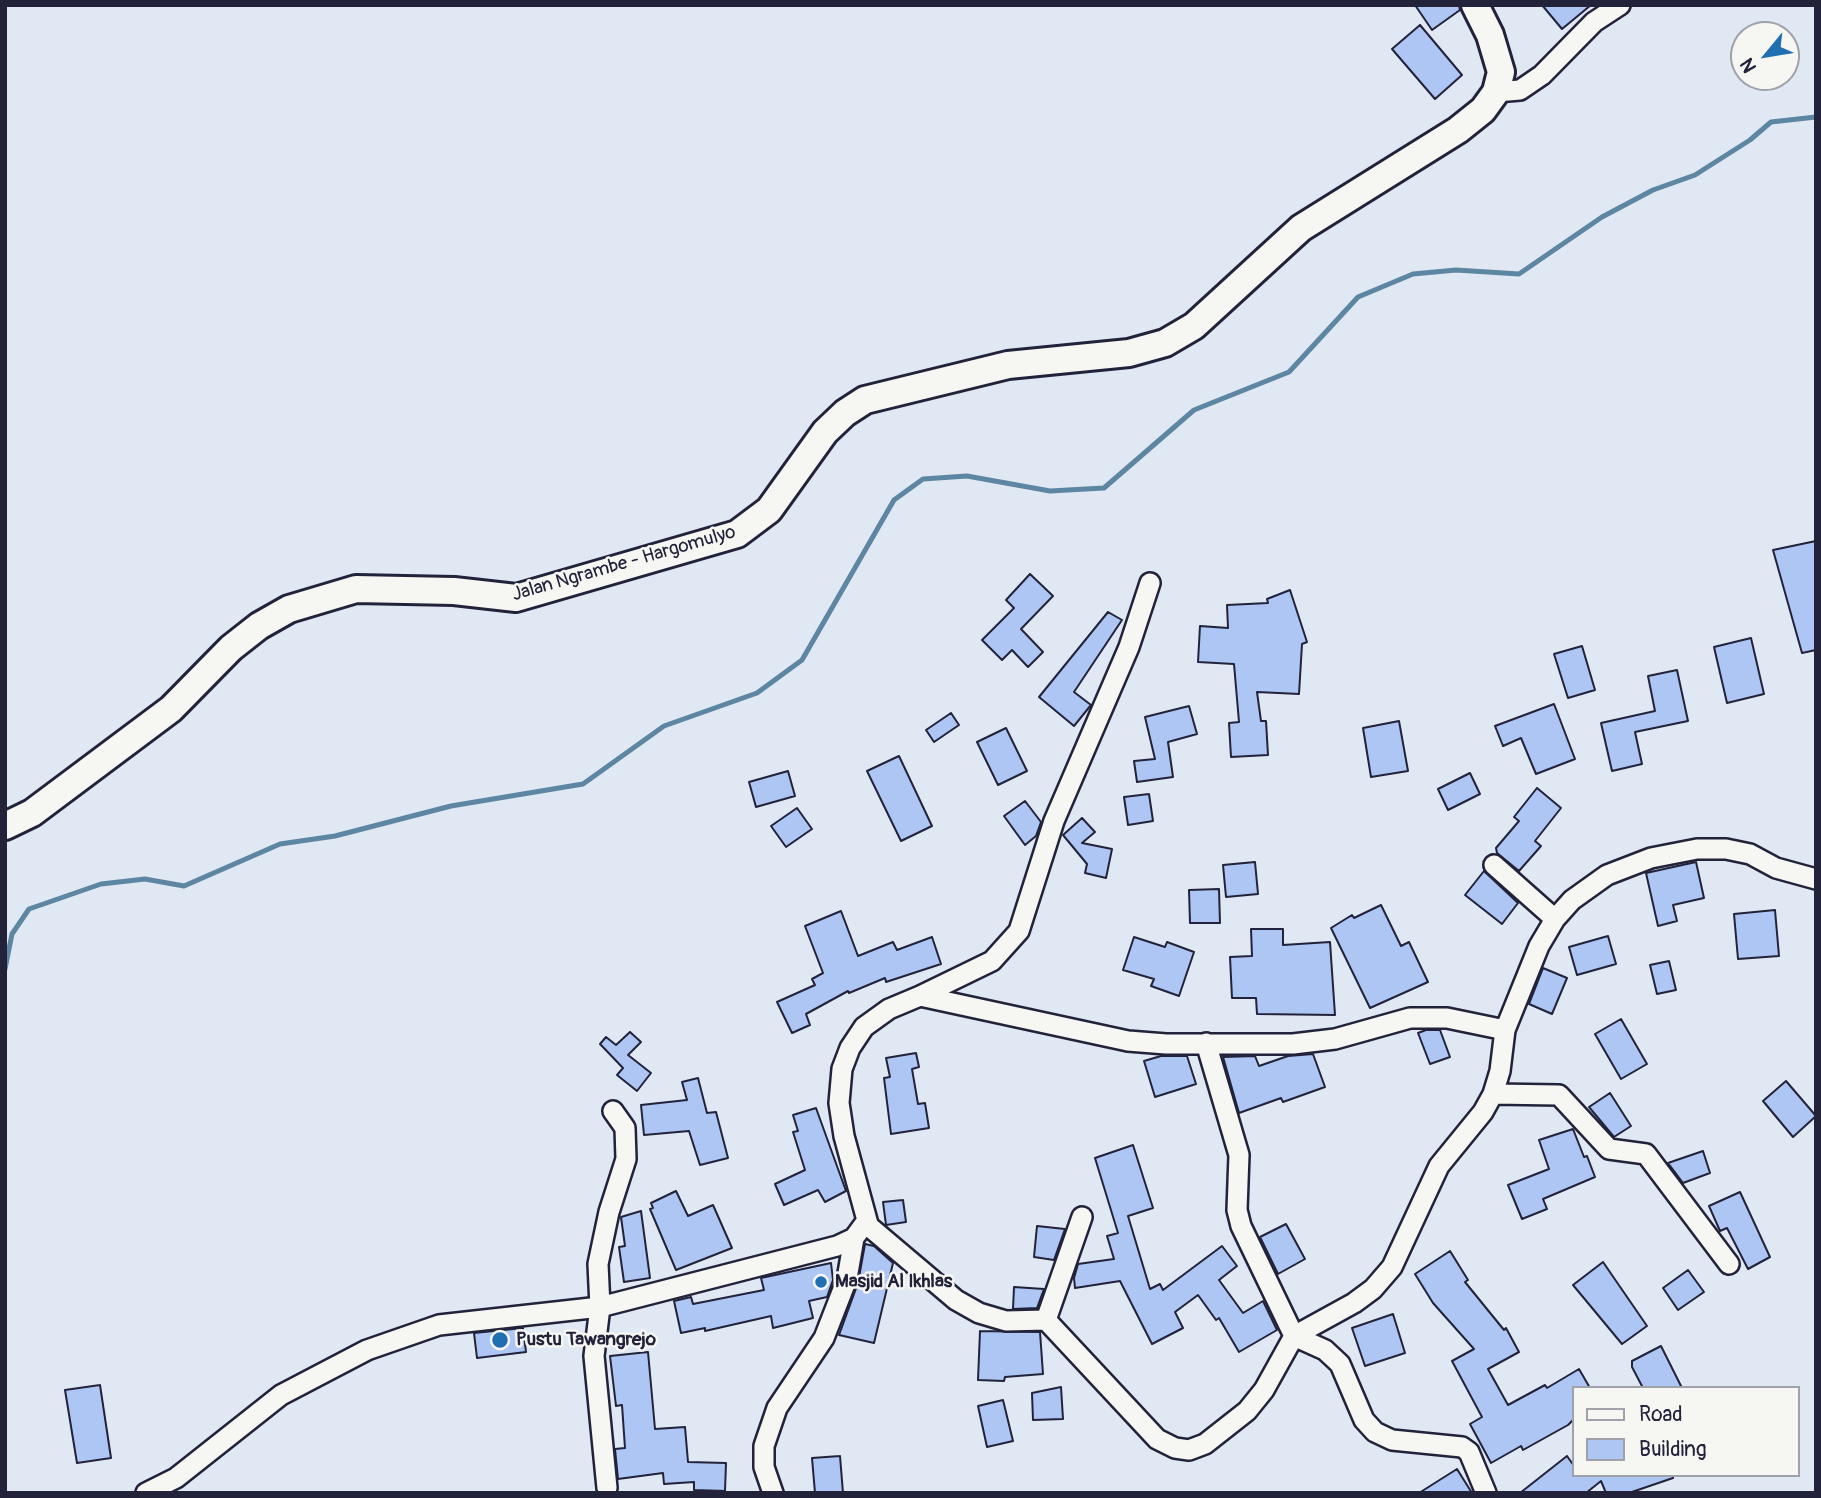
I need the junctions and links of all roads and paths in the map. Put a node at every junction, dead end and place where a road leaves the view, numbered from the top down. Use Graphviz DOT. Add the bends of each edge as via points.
graph roads {
  1 [pos="1475,5"];
  2 [pos="1620,5"];
  3 [pos="1496,92"];
  4 [pos="1150,583"];
  5 [pos="5,826"];
  6 [pos="1494,865"];
  7 [pos="1816,879"];
  8 [pos="1555,919"];
  9 [pos="920,996"];
  10 [pos="1505,1030"];
  11 [pos="1206,1043"];
  12 [pos="1493,1094"];
  13 [pos="613,1111"];
  14 [pos="1082,1217"];
  15 [pos="860,1230"];
  16 [pos="1729,1264"];
  17 [pos="600,1307"];
  18 [pos="1045,1320"];
  19 [pos="1294,1336"];
  20 [pos="607,1488"];
  21 [pos="146,1493"];
  22 [pos="774,1493"];
  23 [pos="1486,1493"];
  1 -- 3 [label="main road" via="1502,72"];
  2 -- 3 [label="street" via="1594,22 1542,75 1520,90"];
  3 -- 5 [label="main road, Jalan Ngrambe - Hargomulyo" via="1483,110 1458,130 1301,228 1194,326 1165,343 1129,353 1008,365 866,400 825,432 769,510 737,534 516,598 454,591 356,589 289,609 231,648 171,709 32,813"];
  4 -- 9 [label="street" via="1129,647 1054,821 1019,931 992,961"];
  6 -- 8 [label="street"];
  7 -- 8 [label="street" via="1776,868 1750,854 1697,849 1651,858 1607,875 1572,900"];
  8 -- 10 [label="street"];
  9 -- 11 [label="street" via="1128,1041"];
  9 -- 15 [label="street" via="864,1027 842,1069 839,1103 844,1136 868,1224"];
  10 -- 11 [label="street" via="1447,1018 1410,1018 1335,1039 1293,1044"];
  10 -- 12 [label="street"];
  11 -- 19 [label="street" via="1240,1155 1237,1210 1241,1226"];
  12 -- 16 [label="street" via="1559,1095 1609,1149 1646,1154"];
  12 -- 19 [label="street" via="1439,1166 1392,1267 1373,1289"];
  13 -- 17 [label="street" via="625,1129 626,1159 598,1264"];
  14 -- 18 [label="street"];
  15 -- 17 [label="street" via="837,1247"];
  15 -- 18 [label="street" via="979,1313 1006,1321"];
  15 -- 22 [label="street" via="824,1338 777,1408 764,1446 764,1467"];
  17 -- 20 [label="street" via="594,1356"];
  17 -- 21 [label="street" via="439,1325 367,1350 281,1395 176,1478"];
  18 -- 19 [label="street" via="1157,1439 1189,1450 1205,1444 1247,1411"];
  19 -- 23 [label="street" via="1325,1350 1340,1364 1364,1420 1375,1432 1392,1440 1462,1447 1469,1452"];
}
